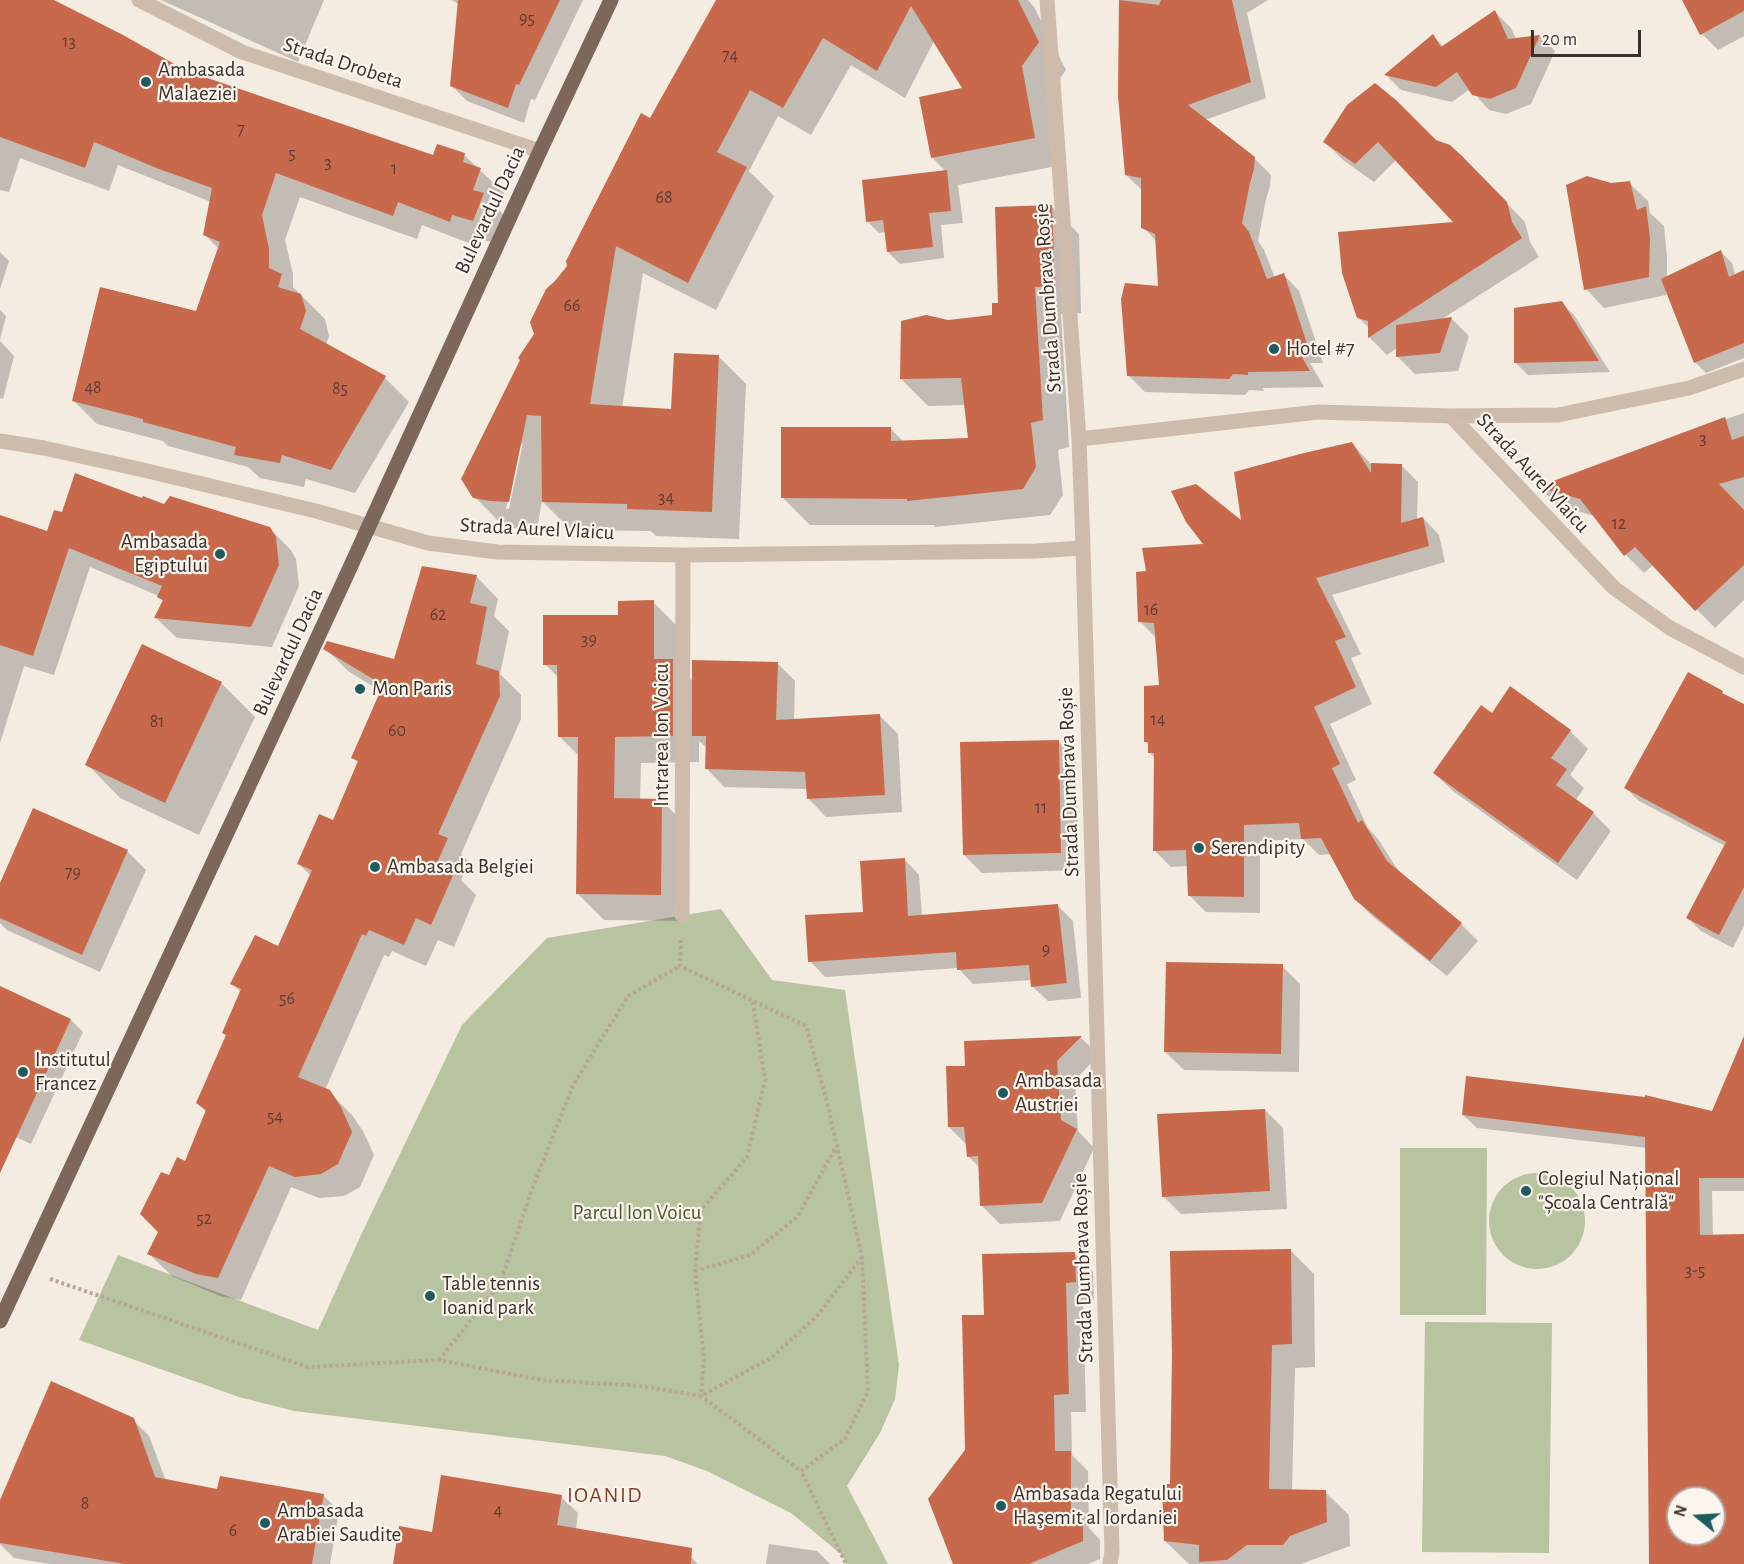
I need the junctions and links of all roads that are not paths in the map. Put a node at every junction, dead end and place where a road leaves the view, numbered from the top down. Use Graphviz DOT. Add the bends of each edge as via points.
graph roads {
  1 [pos="139,0"];
  2 [pos="611,0"];
  3 [pos="1047,0"];
  4 [pos="540,151"];
  5 [pos="1744,369"];
  6 [pos="1451,416"];
  7 [pos="1078,439"];
  8 [pos="0,441"];
  9 [pos="368,527"];
  10 [pos="1083,548"];
  11 [pos="683,555"];
  12 [pos="1744,667"];
  13 [pos="682,915"];
  14 [pos="0,1321"];
  15 [pos="1110,1564"];
  1 -- 4 [label="street, Strada Drobeta" via="242,52"];
  2 -- 4 [label="main road, Bulevardul Dacia"];
  3 -- 7 [label="street, Strada Dumbrava Roșie"];
  4 -- 9 [label="main road, Bulevardul Dacia"];
  5 -- 6 [label="street" via="1689,388 1558,415"];
  6 -- 7 [label="street, Strada Aurel Vlaicu" via="1318,412"];
  6 -- 12 [label="street, Strada Aurel Vlaicu" via="1614,588 1670,628"];
  7 -- 10 [label="street, Strada Dumbrava Roșie"];
  8 -- 9 [label="street, Strada Aurel Vlaicu" via="150,471"];
  9 -- 11 [label="street, Strada Aurel Vlaicu" via="428,543 498,552"];
  9 -- 14 [label="main road, Bulevardul Dacia"];
  10 -- 11 [label="street, Strada Aurel Vlaicu"];
  10 -- 15 [label="street, Strada Dumbrava Roșie"];
  11 -- 13 [label="street, Intrarea Ion Voicu"];
}
